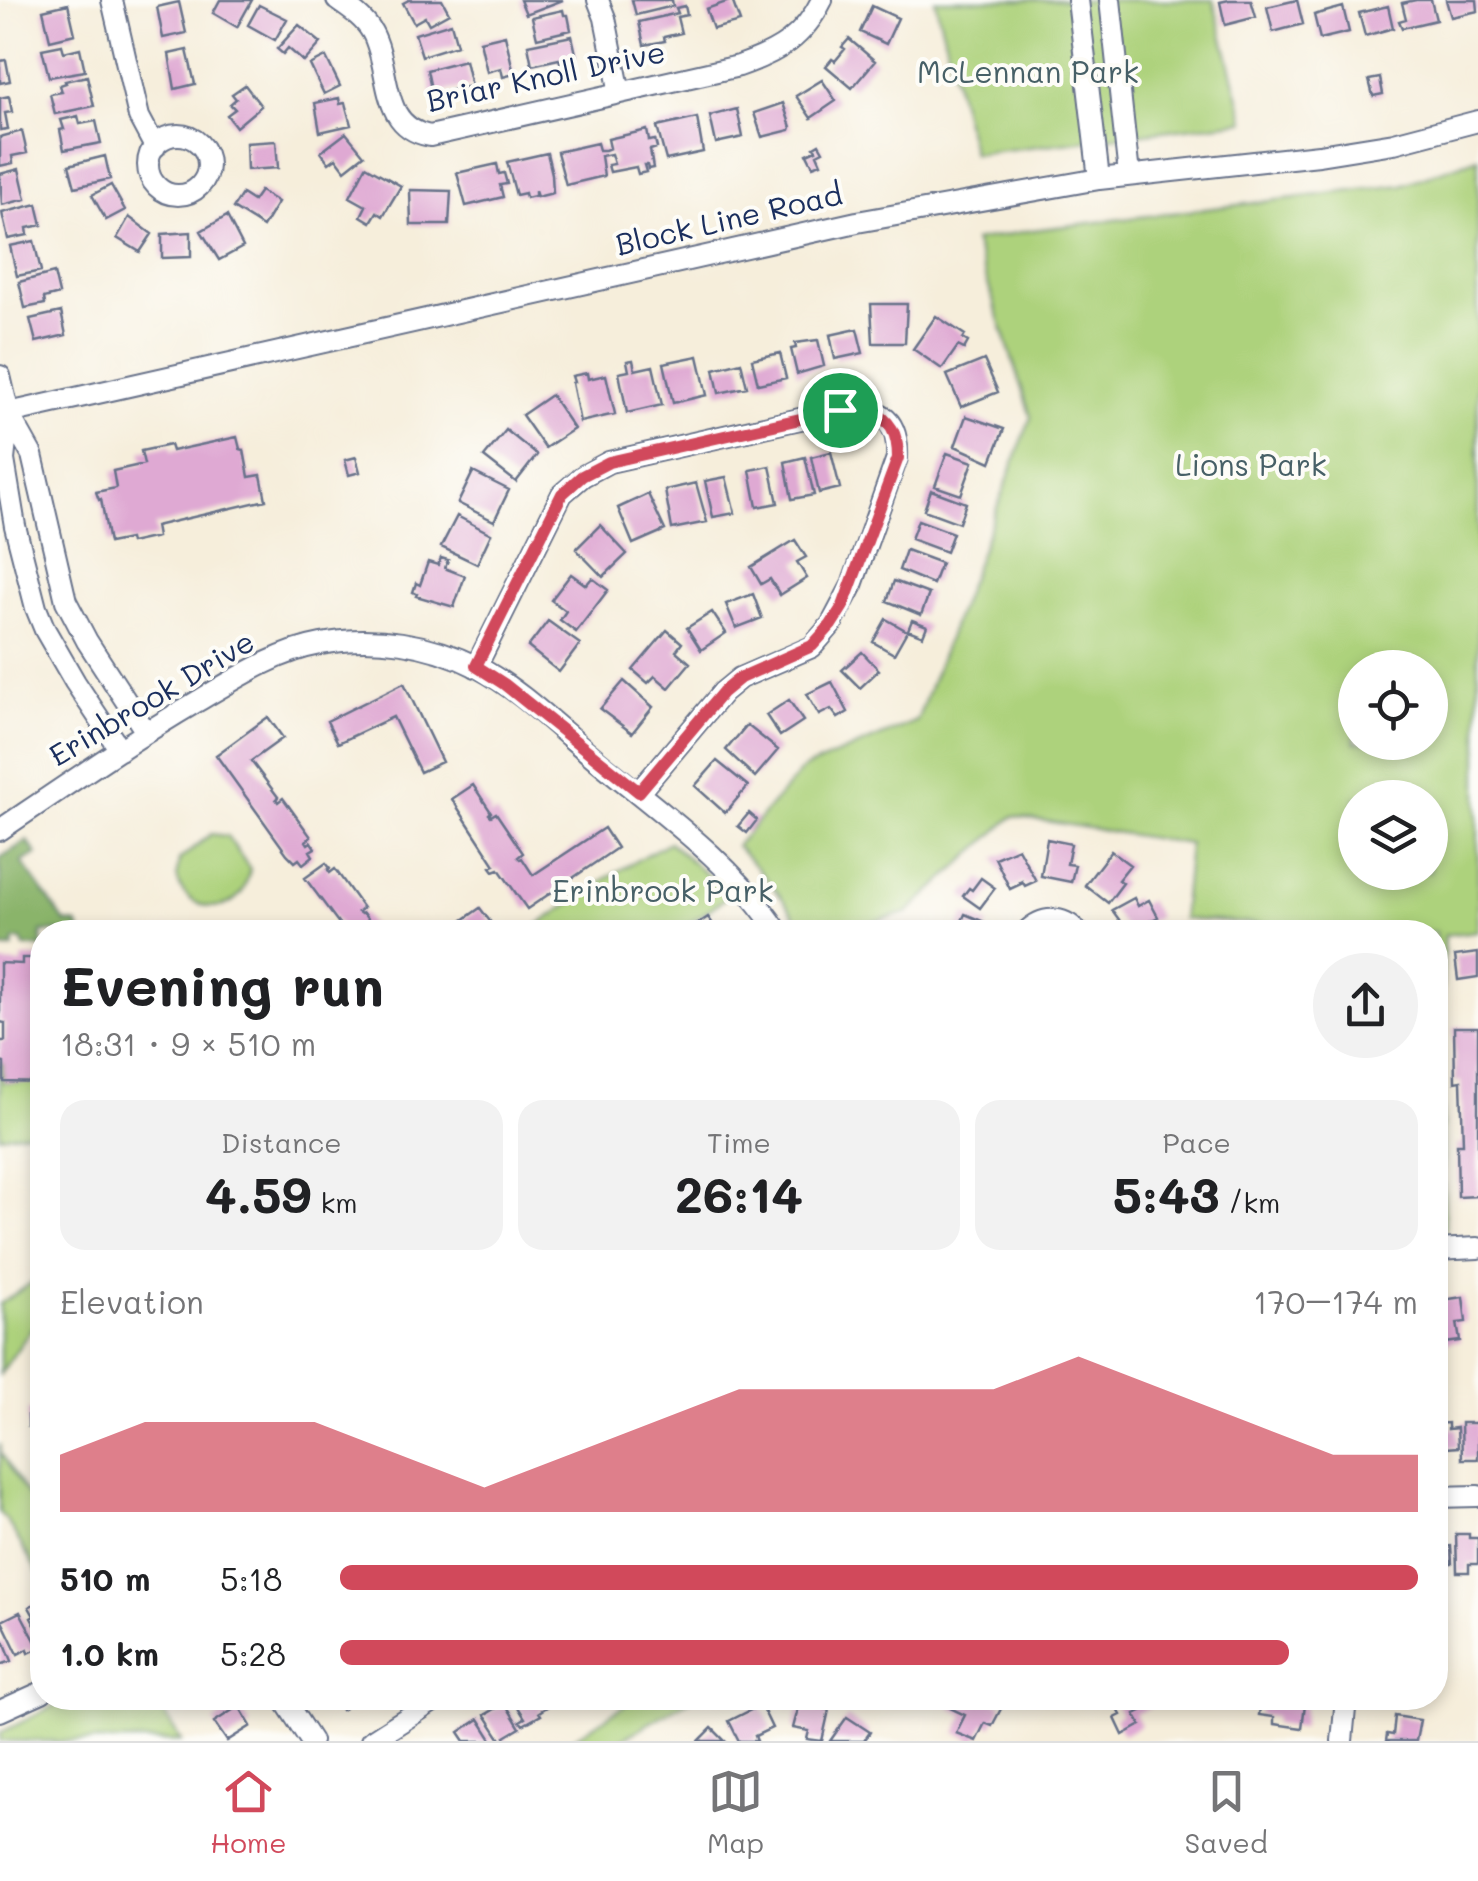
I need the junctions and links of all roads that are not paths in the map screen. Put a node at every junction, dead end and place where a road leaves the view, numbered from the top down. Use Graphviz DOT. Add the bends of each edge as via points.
graph roads {
  1 [pos="112,0"];
  2 [pos="337,0"];
  3 [pos="598,0"];
  4 [pos="822,0"];
  5 [pos="1078,0"];
  6 [pos="1110,0"];
  7 [pos="620,93"];
  8 [pos="1478,121"];
  9 [pos="154,146"];
  10 [pos="1129,175"];
  11 [pos="1099,179"];
  12 [pos="0,376"];
  13 [pos="4,414"];
  14 [pos="476,666"];
  15 [pos="146,732"];
  16 [pos="120,750"];
  17 [pos="639,792"];
  18 [pos="0,830"];
  19 [pos="770,920"];
  20 [pos="1478,1248"];
  21 [pos="1448,1249"];
  22 [pos="1478,1496"];
  23 [pos="1448,1497"];
  24 [pos="30,1697"];
  25 [pos="292,1710"];
  26 [pos="419,1710"];
  27 [pos="1345,1710"];
  28 [pos="0,1711"];
  29 [pos="311,1741"];
  30 [pos="371,1741"];
  31 [pos="1342,1741"];
  1 -- 9 [label="street" via="139,118"];
  2 -- 7 [label="street, Briar Knoll Drive" via="372,31 394,109 415,133 430,136"];
  3 -- 7 [label="street"];
  4 -- 7 [label="street, Briar Knoll Drive" via="802,32 762,58"];
  5 -- 11 [label="street"];
  6 -- 10 [label="street"];
  8 -- 10 [label="street, Block Line Road" via="1319,155"];
  10 -- 11 [label="street, Block Line Road"];
  11 -- 13 [label="street, Block Line Road" via="857,222"];
  12 -- 13 [label="street"];
  13 -- 15 [label="street" via="32,455 66,602"];
  13 -- 16 [label="street" via="4,460 36,608"];
  14 -- 15 [label="street, Erinbrook Drive" via="412,644 320,644 269,660"];
  14 -- 17 [label="street, Erinbrook Drive"];
  14 -- 17 [label="street" via="562,494 582,476 609,462 840,410 881,415 897,437 898,458 831,625 812,646 723,692"];
  15 -- 16 [label="street, Erinbrook Drive"];
  16 -- 18 [label="street, Erinbrook Drive"];
  17 -- 19 [label="street, Erinbrook Drive" via="718,861"];
  20 -- 21 [label="street"];
  22 -- 23 [label="street"];
  24 -- 28 [label="street"];
  25 -- 29 [label="street"];
  26 -- 30 [label="street"];
  27 -- 31 [label="street"];
}
